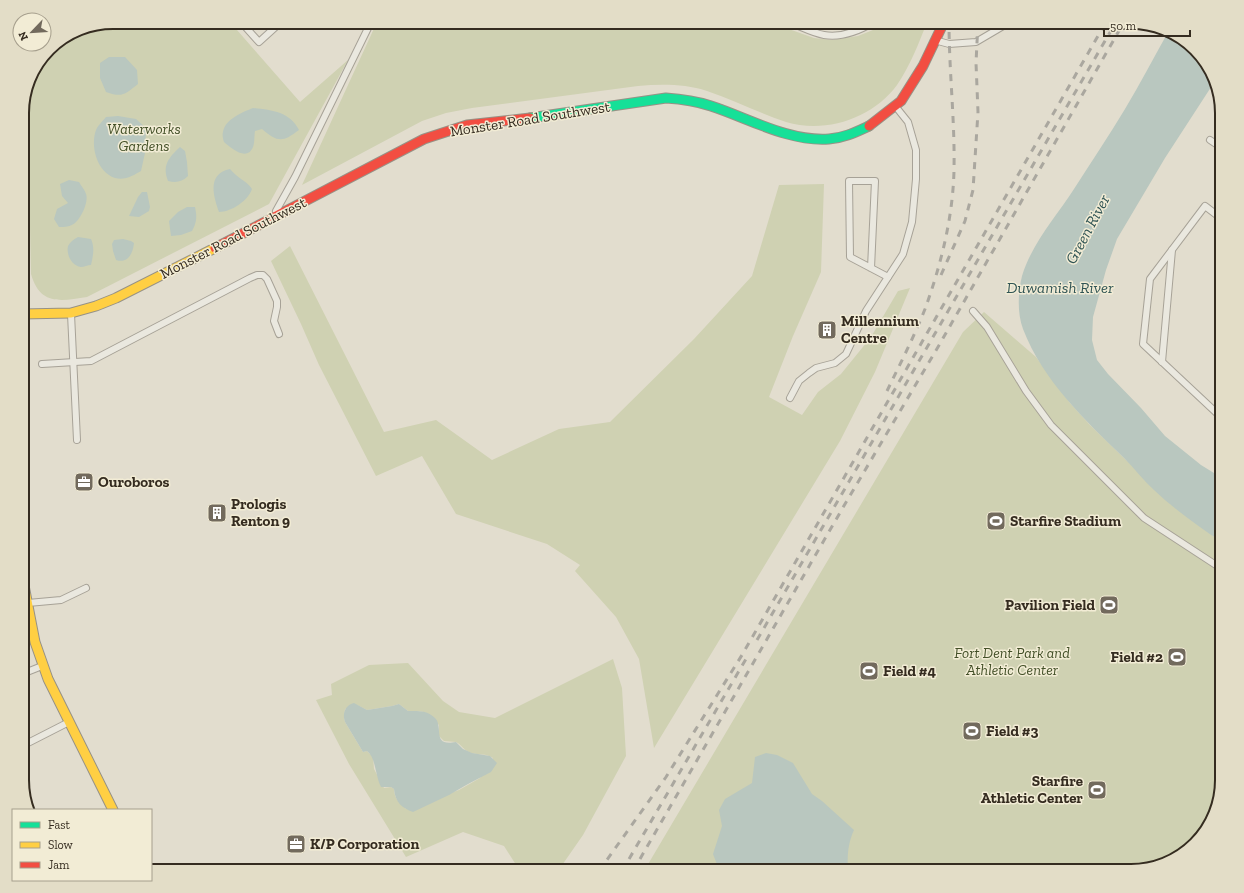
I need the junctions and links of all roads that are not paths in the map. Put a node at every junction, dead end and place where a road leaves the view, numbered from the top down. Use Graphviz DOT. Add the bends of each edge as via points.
graph roads {
  1 [pos="247,29"];
  2 [pos="273,29"];
  3 [pos="368,29"];
  4 [pos="807,29"];
  5 [pos="861,29"];
  6 [pos="941,29"];
  7 [pos="998,29"];
  8 [pos="936,40"];
  9 [pos="895,106"];
  10 [pos="1210,140"];
  11 [pos="1215,143"];
  12 [pos="1215,214"];
  13 [pos="271,219"];
  14 [pos="1172,249"];
  15 [pos="871,268"];
  16 [pos="888,277"];
  17 [pos="972,311"];
  18 [pos="71,313"];
  19 [pos="29,314"];
  20 [pos="279,334"];
  21 [pos="73,362"];
  22 [pos="1162,362"];
  23 [pos="42,364"];
  24 [pos="790,398"];
  25 [pos="1215,411"];
  26 [pos="77,440"];
  27 [pos="1215,564"];
  28 [pos="86,588"];
  29 [pos="29,603"];
  30 [pos="29,616"];
  31 [pos="43,665"];
  32 [pos="29,671"];
  33 [pos="69,722"];
  34 [pos="29,742"];
  35 [pos="112,809"];
  1 -- 2 [label="lane" via="259,42"];
  3 -- 13 [label="lane"];
  4 -- 5 [label="lane" via="823,35 844,35"];
  6 -- 8 [label="street, Monster Road Southwest"];
  7 -- 8 [label="lane" via="976,42 949,44"];
  8 -- 9 [label="street, Monster Road Southwest" via="913,82"];
  9 -- 13 [label="street, Monster Road Southwest" via="870,126 848,136 829,139 791,135 711,106 666,98 468,125 424,139"];
  9 -- 16 [label="lane" via="908,122 916,150 916,172 912,222 903,254"];
  10 -- 11 [label="lane"];
  12 -- 14 [label="lane" via="1205,206"];
  13 -- 18 [label="street, Monster Road Southwest" via="116,298"];
  14 -- 22 [label="lane"];
  14 -- 22 [label="lane" via="1150,279 1143,344"];
  15 -- 15 [label="lane" via="850,257 849,181 875,181"];
  15 -- 16 [label="lane"];
  16 -- 24 [label="lane" via="866,311 846,354 835,363 816,368 809,373 800,381"];
  17 -- 27 [label="lane" via="987,328 1026,391 1051,425 1144,518"];
  18 -- 19 [label="street, Monster Road Southwest"];
  18 -- 21 [label="lane"];
  20 -- 21 [label="lane" via="274,321 277,301 267,279 263,275 258,275 91,361"];
  21 -- 23 [label="lane"];
  21 -- 26 [label="lane"];
  22 -- 25 [label="lane"];
  28 -- 29 [label="lane" via="61,600"];
  30 -- 31 [label="street"];
  31 -- 32 [label="lane"];
  31 -- 33 [label="street"];
  33 -- 34 [label="lane"];
  33 -- 35 [label="street"];
}
